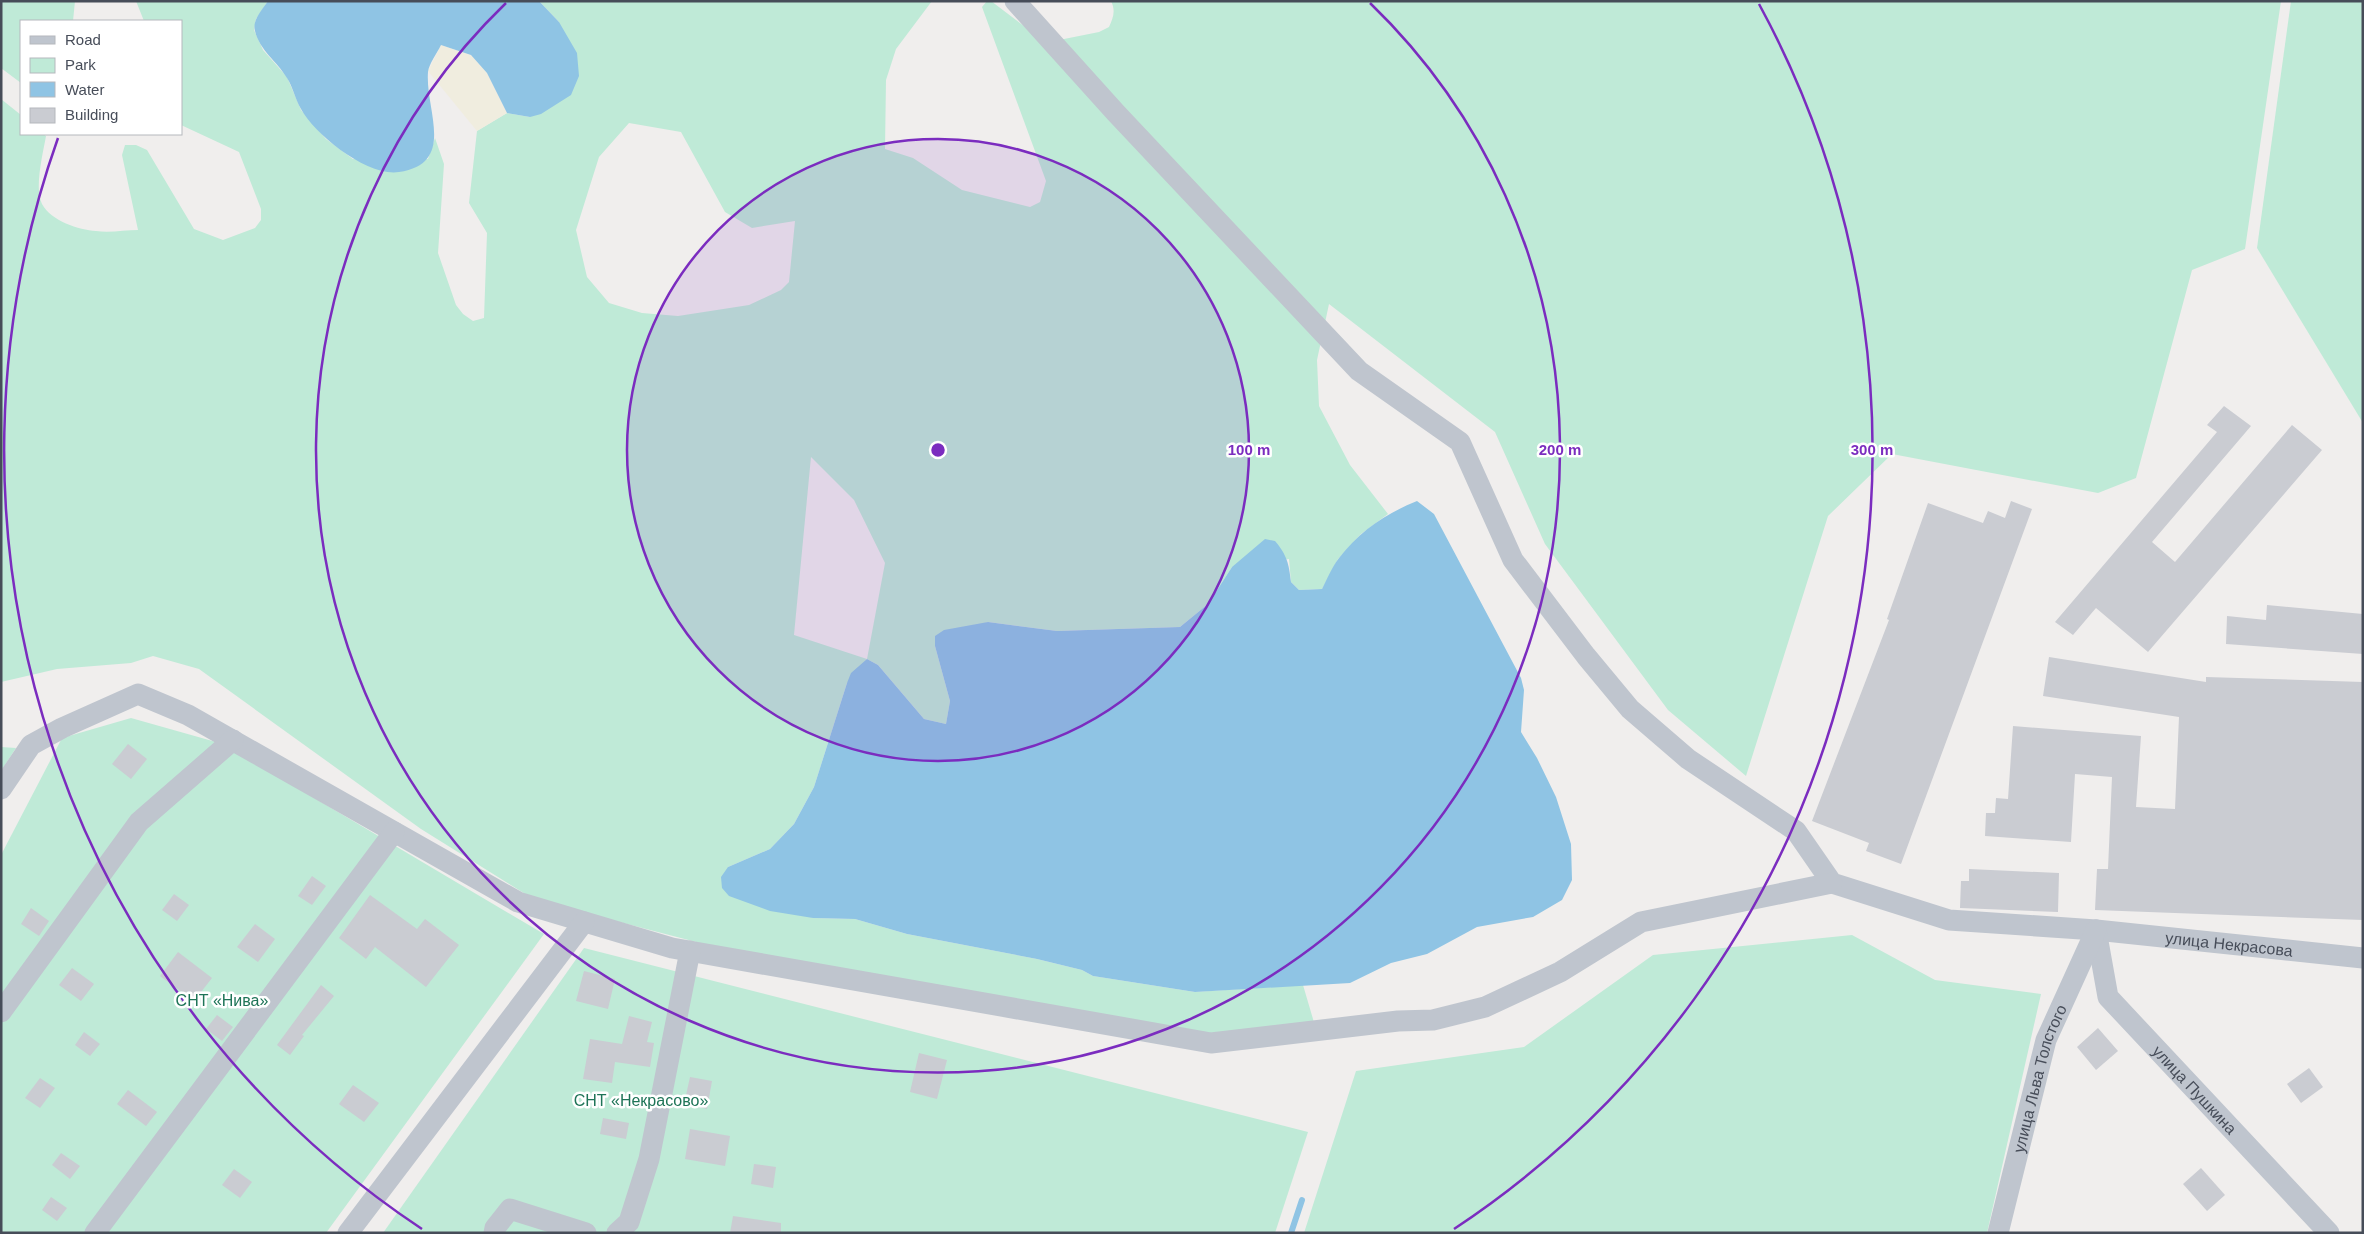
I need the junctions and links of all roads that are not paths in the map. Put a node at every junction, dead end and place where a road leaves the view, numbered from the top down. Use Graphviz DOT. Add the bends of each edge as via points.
graph roads {
  1 [pos="1016,1"];
  2 [pos="233,740"];
  3 [pos="1,789"];
  4 [pos="394,832"];
  5 [pos="1832,883"];
  6 [pos="584,922"];
  7 [pos="2096,930"];
  8 [pos="690,951"];
  9 [pos="2363,958"];
  10 [pos="1,1012"];
  11 [pos="95,1233"];
  12 [pos="348,1233"];
  13 [pos="494,1233"];
  14 [pos="586,1233"];
  15 [pos="617,1233"];
  16 [pos="1998,1233"];
  17 [pos="2328,1233"];
  1 -- 5 [label="street" via="1116,113 1358,371 1460,442 1513,560 1630,710 1688,759 1796,831"];
  2 -- 3 [label="street" via="188,715 138,694 31,745"];
  2 -- 4 [label="street"];
  2 -- 10 [label="street" via="139,822"];
  4 -- 6 [label="street" via="518,902"];
  4 -- 11 [label="street"];
  5 -- 7 [label="street, улица Некрасова" via="1949,920"];
  5 -- 8 [label="street" via="1641,922 1560,972 1485,1007 1432,1020 1398,1021 1211,1043"];
  6 -- 8 [label="street"];
  6 -- 12 [label="street"];
  7 -- 9 [label="street, улица Некрасова"];
  7 -- 16 [label="street, улица Льва Толстого" via="2046,1040"];
  7 -- 17 [label="street, улица Пушкина" via="2108,997"];
  8 -- 15 [label="street" via="648,1159 629,1222"];
  13 -- 14 [label="street" via="510,1209"];
}
